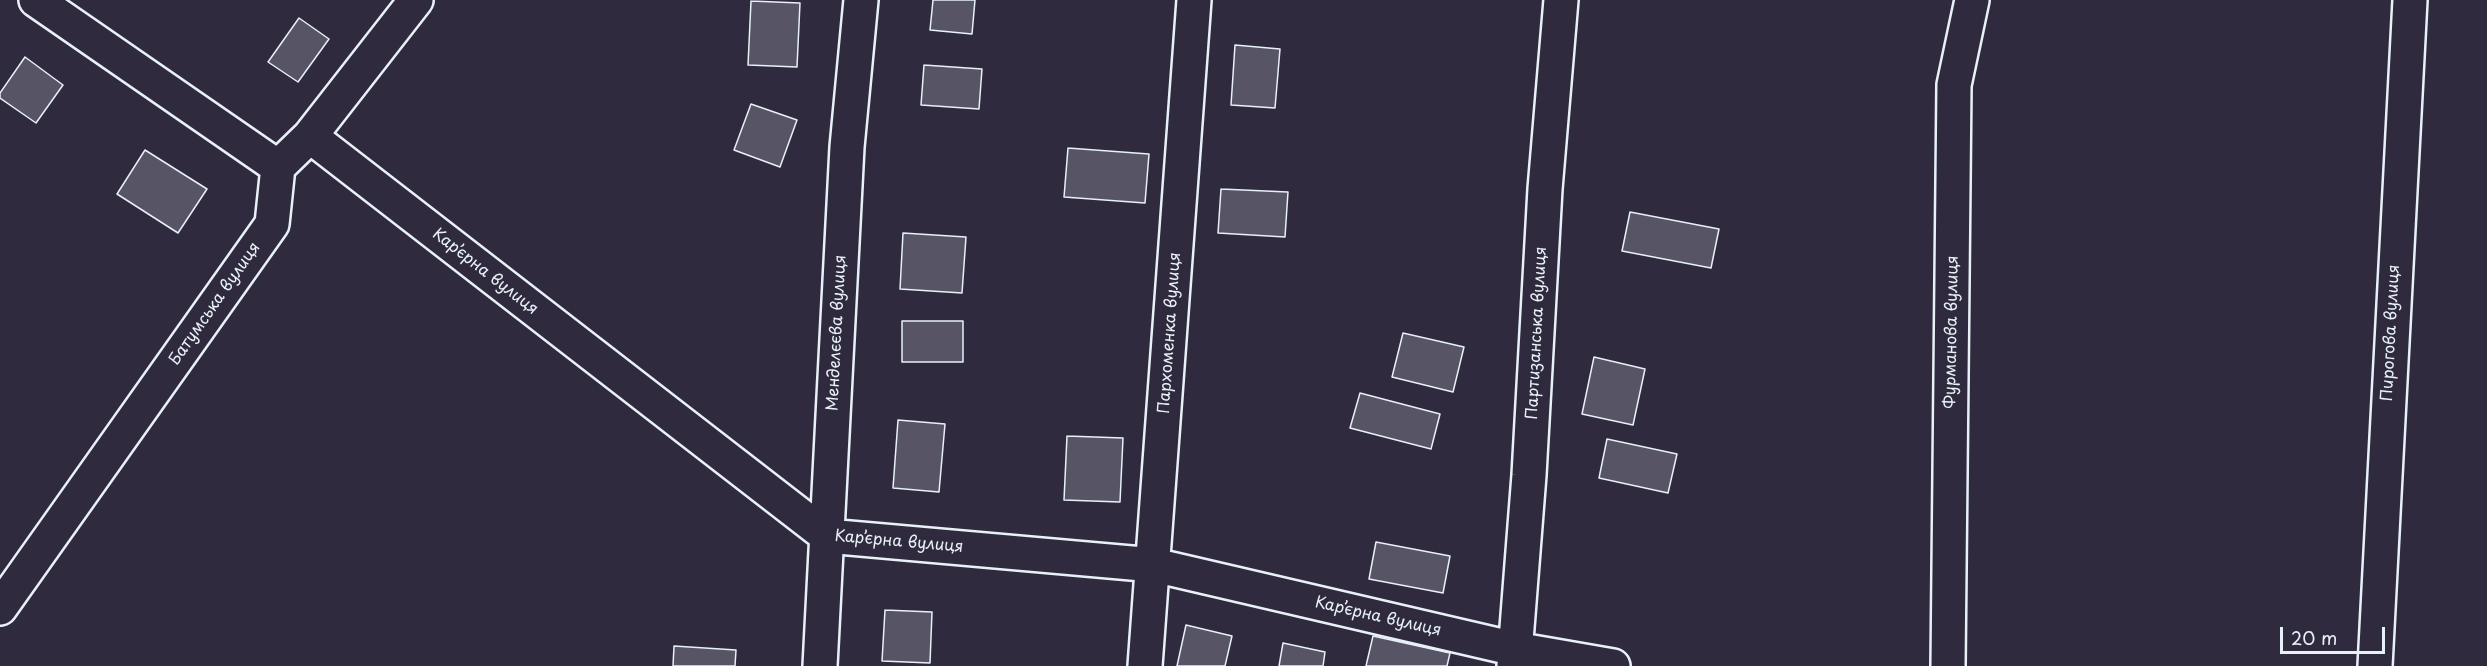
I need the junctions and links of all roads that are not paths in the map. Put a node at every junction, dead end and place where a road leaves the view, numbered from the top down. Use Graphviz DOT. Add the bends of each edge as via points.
graph roads {
  1 [pos="36,0"];
  2 [pos="416,0"];
  3 [pos="861,0"];
  4 [pos="1194,0"];
  5 [pos="1561,0"];
  6 [pos="1972,0"];
  7 [pos="2410,0"];
  8 [pos="310,136"];
  9 [pos="278,167"];
  10 [pos="827,536"];
  11 [pos="1154,565"];
  12 [pos="0,608"];
  13 [pos="1514,658"];
  14 [pos="820,666"];
  15 [pos="1145,666"];
  16 [pos="1613,666"];
  17 [pos="1948,666"];
  18 [pos="2375,666"];
  1 -- 9 [label="street"];
  2 -- 8 [label="street"];
  3 -- 10 [label="street, Менделєєва вулиця" via="847,147"];
  4 -- 11 [label="street, Пархоменка вулиця"];
  5 -- 13 [label="street, Партизанська вулиця"];
  6 -- 17 [label="street, Фурманова вулиця" via="1954,85"];
  7 -- 18 [label="street, Пирогова вулиця"];
  8 -- 9 [label="street"];
  8 -- 10 [label="street, Кар’єрна вулиця"];
  9 -- 12 [label="street, Батумська вулиця" via="272,224"];
  10 -- 11 [label="street, Кар’єрна вулиця"];
  10 -- 14 [label="street, Менделєєва вулиця"];
  11 -- 13 [label="street, Кар’єрна вулиця"];
  11 -- 15 [label="street, Пархоменка вулиця"];
  13 -- 16 [label="street, Кар’єрна вулиця"];
}
